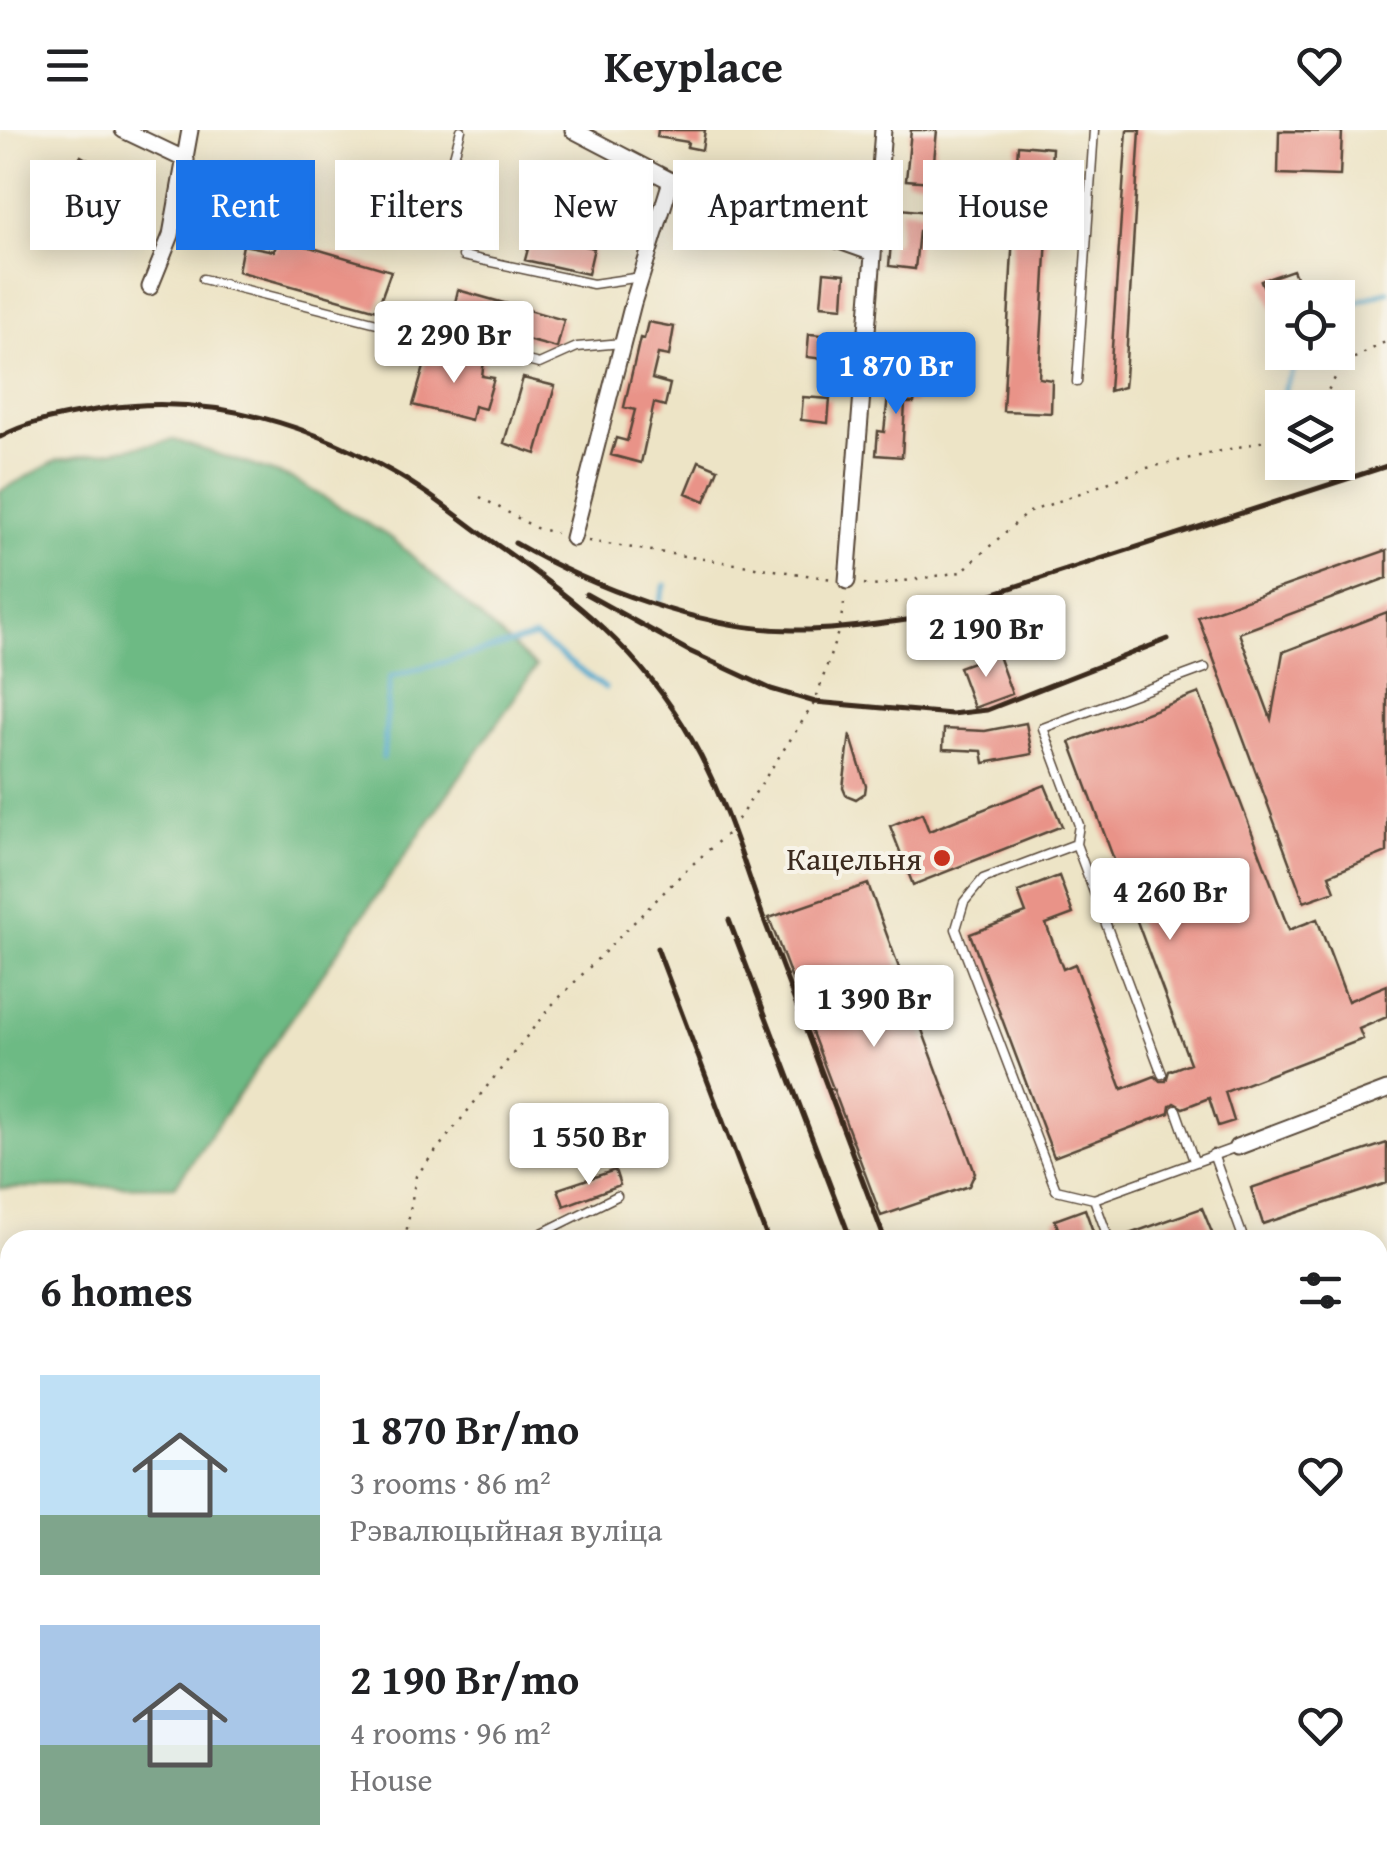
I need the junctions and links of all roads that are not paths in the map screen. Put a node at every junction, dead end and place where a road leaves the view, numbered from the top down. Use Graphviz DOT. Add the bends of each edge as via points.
graph roads {
  1 [pos="123,130"];
  2 [pos="190,130"];
  3 [pos="461,130"];
  4 [pos="573,130"];
  5 [pos="883,130"];
  6 [pos="1094,130"];
  7 [pos="186,160"];
  8 [pos="453,160"];
  9 [pos="672,181"];
  10 [pos="176,211"];
  11 [pos="873,253"];
  12 [pos="463,256"];
  13 [pos="641,277"];
  14 [pos="203,278"];
  15 [pos="150,287"];
  16 [pos="622,343"];
  17 [pos="1076,382"];
  18 [pos="574,538"];
  19 [pos="847,581"];
  20 [pos="1205,668"];
  21 [pos="1076,844"];
  22 [pos="1162,1074"];
  23 [pos="1387,1090"];
  24 [pos="1176,1110"];
  25 [pos="1237,1147"];
  26 [pos="1213,1154"];
  27 [pos="1194,1161"];
  28 [pos="617,1196"];
  29 [pos="1094,1199"];
  30 [pos="548,1230"];
  31 [pos="1105,1230"];
  32 [pos="1240,1230"];
  1 -- 7 [label="street"];
  2 -- 7 [label="street"];
  3 -- 8 [label="lane"];
  4 -- 9 [label="street"];
  5 -- 11 [label="street"];
  6 -- 17 [label="lane"];
  9 -- 11 [label="street"];
  9 -- 13 [label="street"];
  10 -- 15 [label="street"];
  11 -- 19 [label="street"];
  12 -- 13 [label="lane" via="592,284"];
  13 -- 16 [label="street"];
  14 -- 16 [label="lane" via="538,364 577,347"];
  16 -- 18 [label="street"];
  20 -- 21 [label="lane" via="1043,728 1079,825"];
  21 -- 22 [label="lane"];
  21 -- 29 [label="lane" via="983,880 964,902 956,930 1056,1190"];
  23 -- 25 [label="street"];
  24 -- 27 [label="lane"];
  25 -- 26 [label="lane"];
  26 -- 27 [label="lane"];
  26 -- 32 [label="lane"];
  27 -- 29 [label="lane"];
  28 -- 30 [label="lane"];
  29 -- 31 [label="lane"];
}
